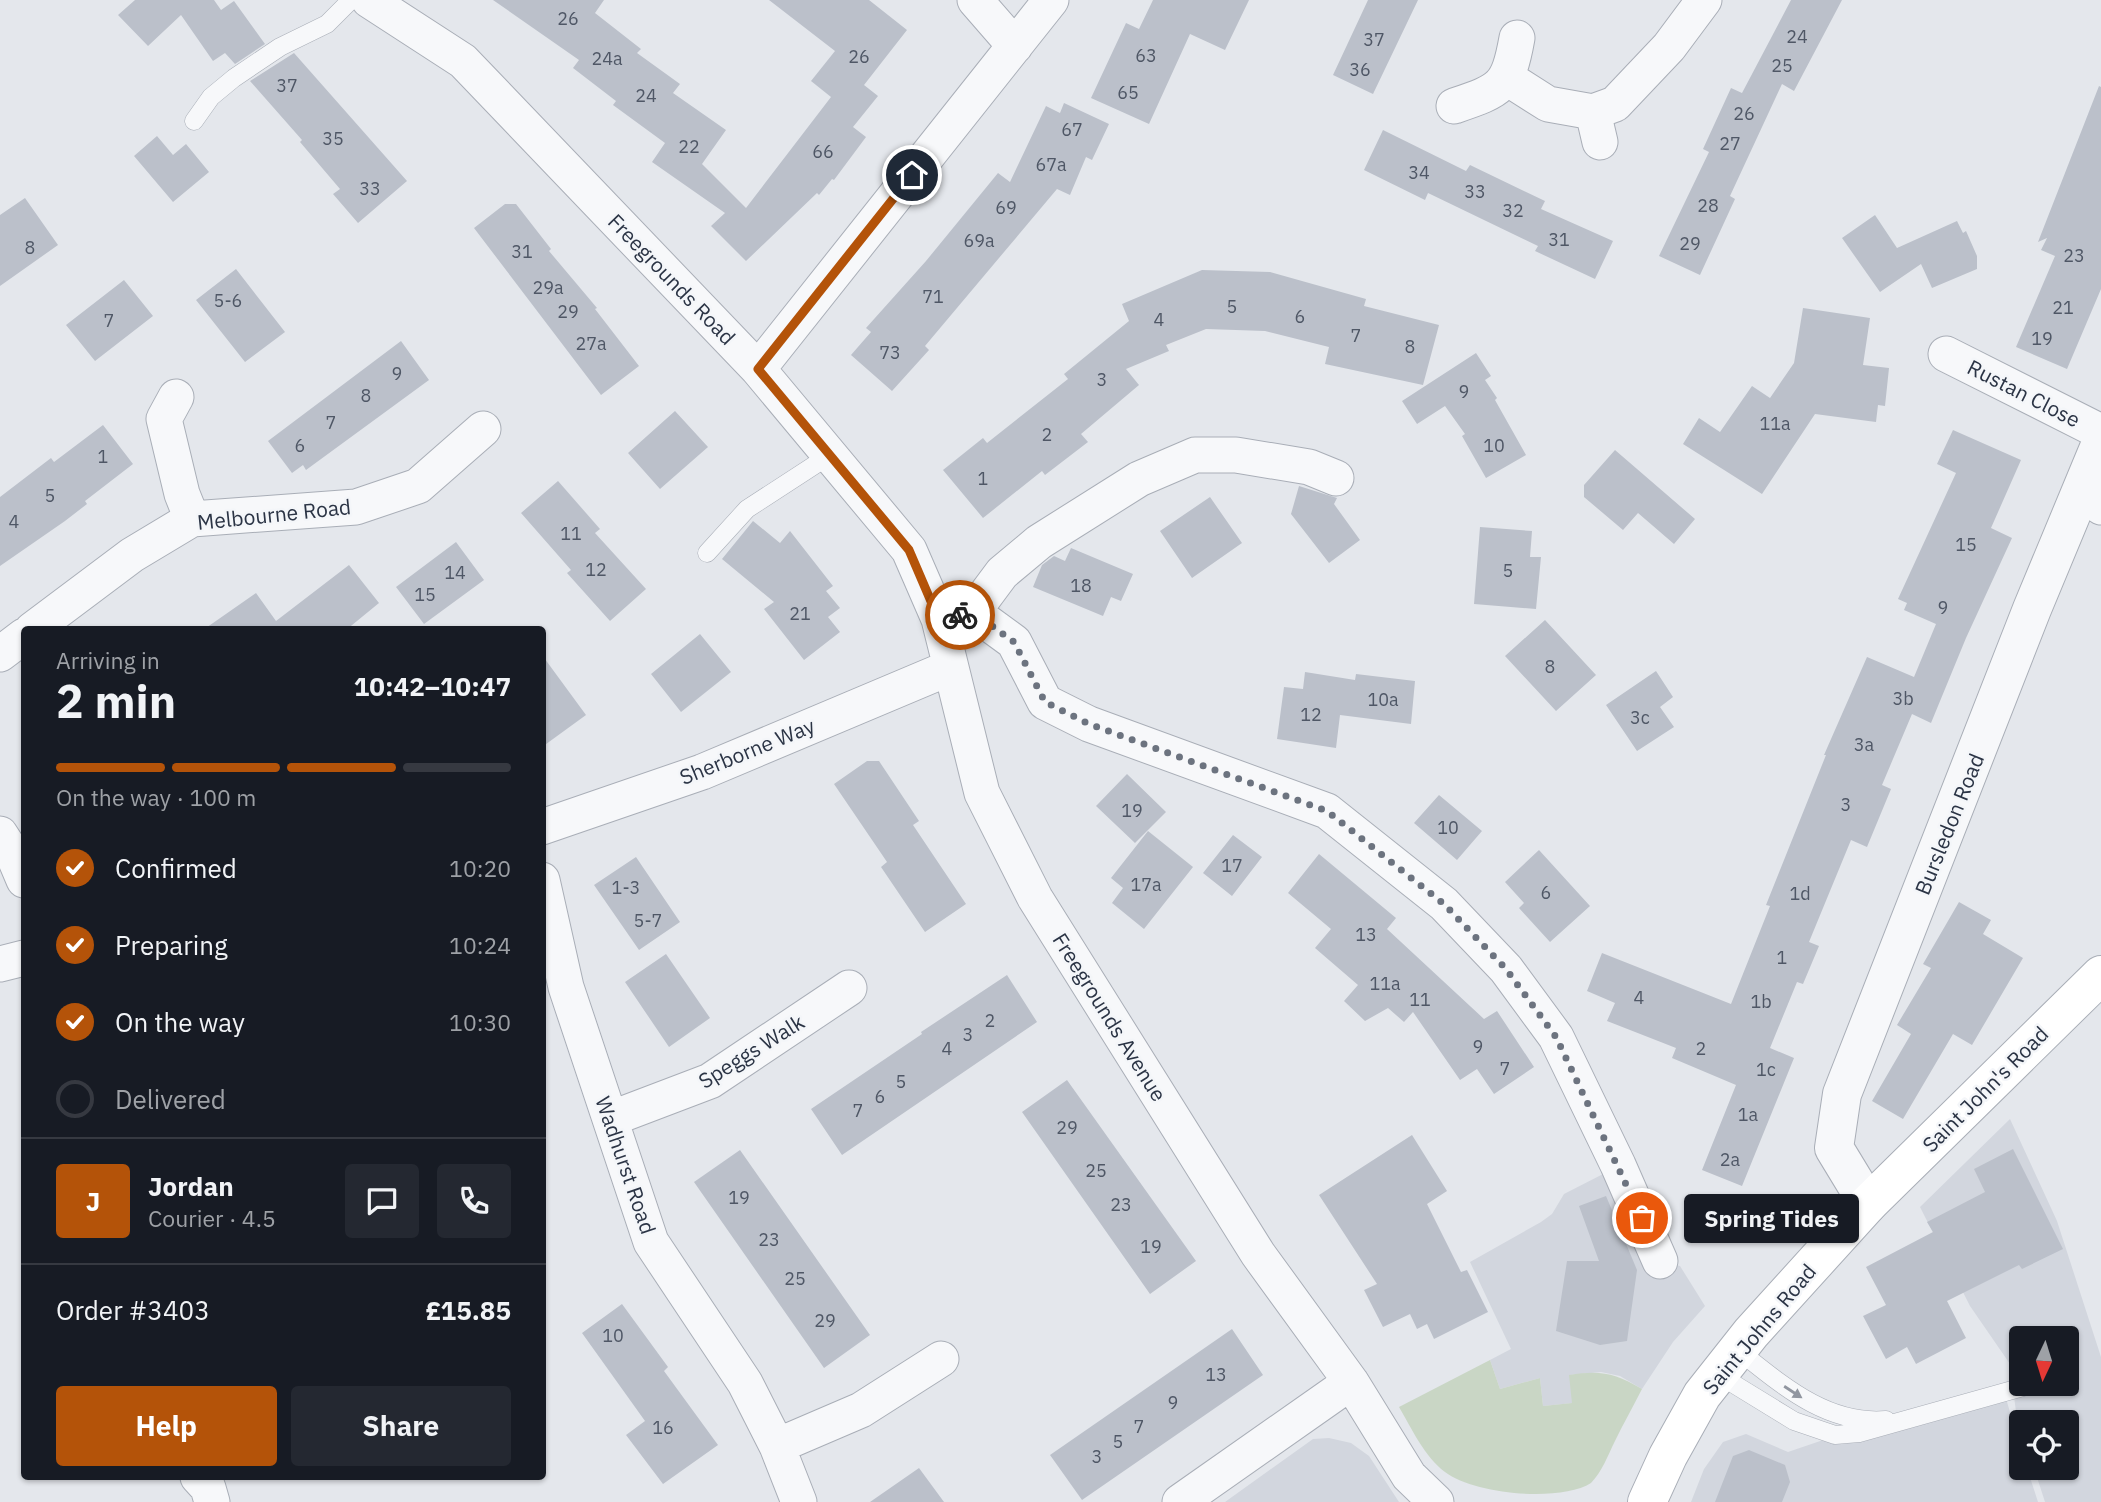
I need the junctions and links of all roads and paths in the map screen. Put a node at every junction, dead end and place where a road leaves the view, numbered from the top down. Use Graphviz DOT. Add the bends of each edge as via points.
graph roads {
  1 [pos="351,0"];
  2 [pos="369,0"];
  3 [pos="975,0"];
  4 [pos="1051,0"];
  5 [pos="1704,0"];
  6 [pos="1517,38"];
  7 [pos="1015,46"];
  8 [pos="1507,78"];
  9 [pos="1454,106"];
  10 [pos="194,121"];
  11 [pos="1946,354"];
  12 [pos="758,369"];
  13 [pos="176,397"];
  14 [pos="483,429"];
  15 [pos="2101,432"];
  16 [pos="2101,443"];
  17 [pos="830,455"];
  18 [pos="1322,464"];
  19 [pos="2091,499"];
  20 [pos="192,519"];
  21 [pos="707,553"];
  22 [pos="973,612"];
  23 [pos="939,620"];
  24 [pos="37,626"];
  25 [pos="21,638"];
  26 [pos="0,654"];
  27 [pos="949,667"];
  28 [pos="546,826"];
  29 [pos="0,834"];
  30 [pos="21,873"];
  31 [pos="546,899"];
  32 [pos="21,959"];
  33 [pos="0,964"];
  34 [pos="2101,975"];
  35 [pos="849,988"];
  36 [pos="610,1119"];
  37 [pos="1868,1204"];
  38 [pos="1660,1261"];
  39 [pos="941,1359"];
  40 [pos="1729,1363"];
  41 [pos="1351,1381"];
  42 [pos="2009,1391"];
  43 [pos="1910,1418"];
  44 [pos="777,1446"];
  45 [pos="201,1480"];
  46 [pos="789,1499"];
  47 [pos="212,1502"];
  48 [pos="1180,1502"];
  49 [pos="1436,1502"];
  50 [pos="1647,1502"];
  1 -- 10 [label="lane" via="327,24 279,47 234,78 211,97"];
  2 -- 12 [label="street, Freegrounds Road" via="463,61"];
  3 -- 7 [label="street"];
  4 -- 7 [label="street"];
  5 -- 8 [label="street" via="1669,47 1597,127"];
  6 -- 8 [label="street"];
  7 -- 12 [label="street"];
  8 -- 9 [label="street" via="1488,94"];
  11 -- 15 [label="street, Rustan Close"];
  12 -- 17 [label="street, Freegrounds Road"];
  13 -- 20 [label="street" via="164,419"];
  14 -- 20 [label="street, Melbourne Road" via="418,486 356,507"];
  16 -- 19 [label="street, Bursledon Road"];
  17 -- 21 [label="lane" via="747,509"];
  17 -- 23 [label="street, Freegrounds Road" via="909,550"];
  18 -- 22 [label="street" via="1236,455 1195,456 1139,479 1039,542 1002,573"];
  19 -- 37 [label="street, Bursledon Road" via="2027,621 1842,1094 1834,1147"];
  20 -- 24 [label="street, Melbourne Road" via="132,555"];
  22 -- 23 [label="street"];
  22 -- 38 [label="street" via="1014,642 1045,702 1089,724 1327,811 1444,904 1506,969 1556,1037"];
  23 -- 27 [label="street, Freegrounds Avenue"];
  25 -- 26 [label="street"];
  27 -- 28 [label="street, Sherborne Way" via="702,772"];
  27 -- 41 [label="street, Freegrounds Avenue" via="982,793 1035,898 1258,1254"];
  29 -- 30 [label="street"];
  31 -- 36 [label="street, Wadhurst Road" via="565,988"];
  32 -- 33 [label="street"];
  34 -- 37 [label="main road, Saint John's Road"];
  35 -- 36 [label="street, Speggs Walk" via="710,1081"];
  36 -- 44 [label="street, Wadhurst Road" via="651,1242 745,1383"];
  37 -- 40 [label="main road, Saint Johns Road"];
  39 -- 44 [label="street" via="860,1410"];
  40 -- 43 [label="lane, one-way" via="1838,1415 1872,1421"];
  40 -- 43 [label="lane" via="1794,1421 1835,1435"];
  40 -- 50 [label="main road, Saint Johns Road" via="1702,1395"];
  41 -- 48 [label="street"];
  41 -- 49 [label="street, Freegrounds Avenue" via="1409,1476"];
  42 -- 43 [label="lane"];
  44 -- 46 [label="street, Wadhurst Road"];
  45 -- 47 [label="street"];
}
